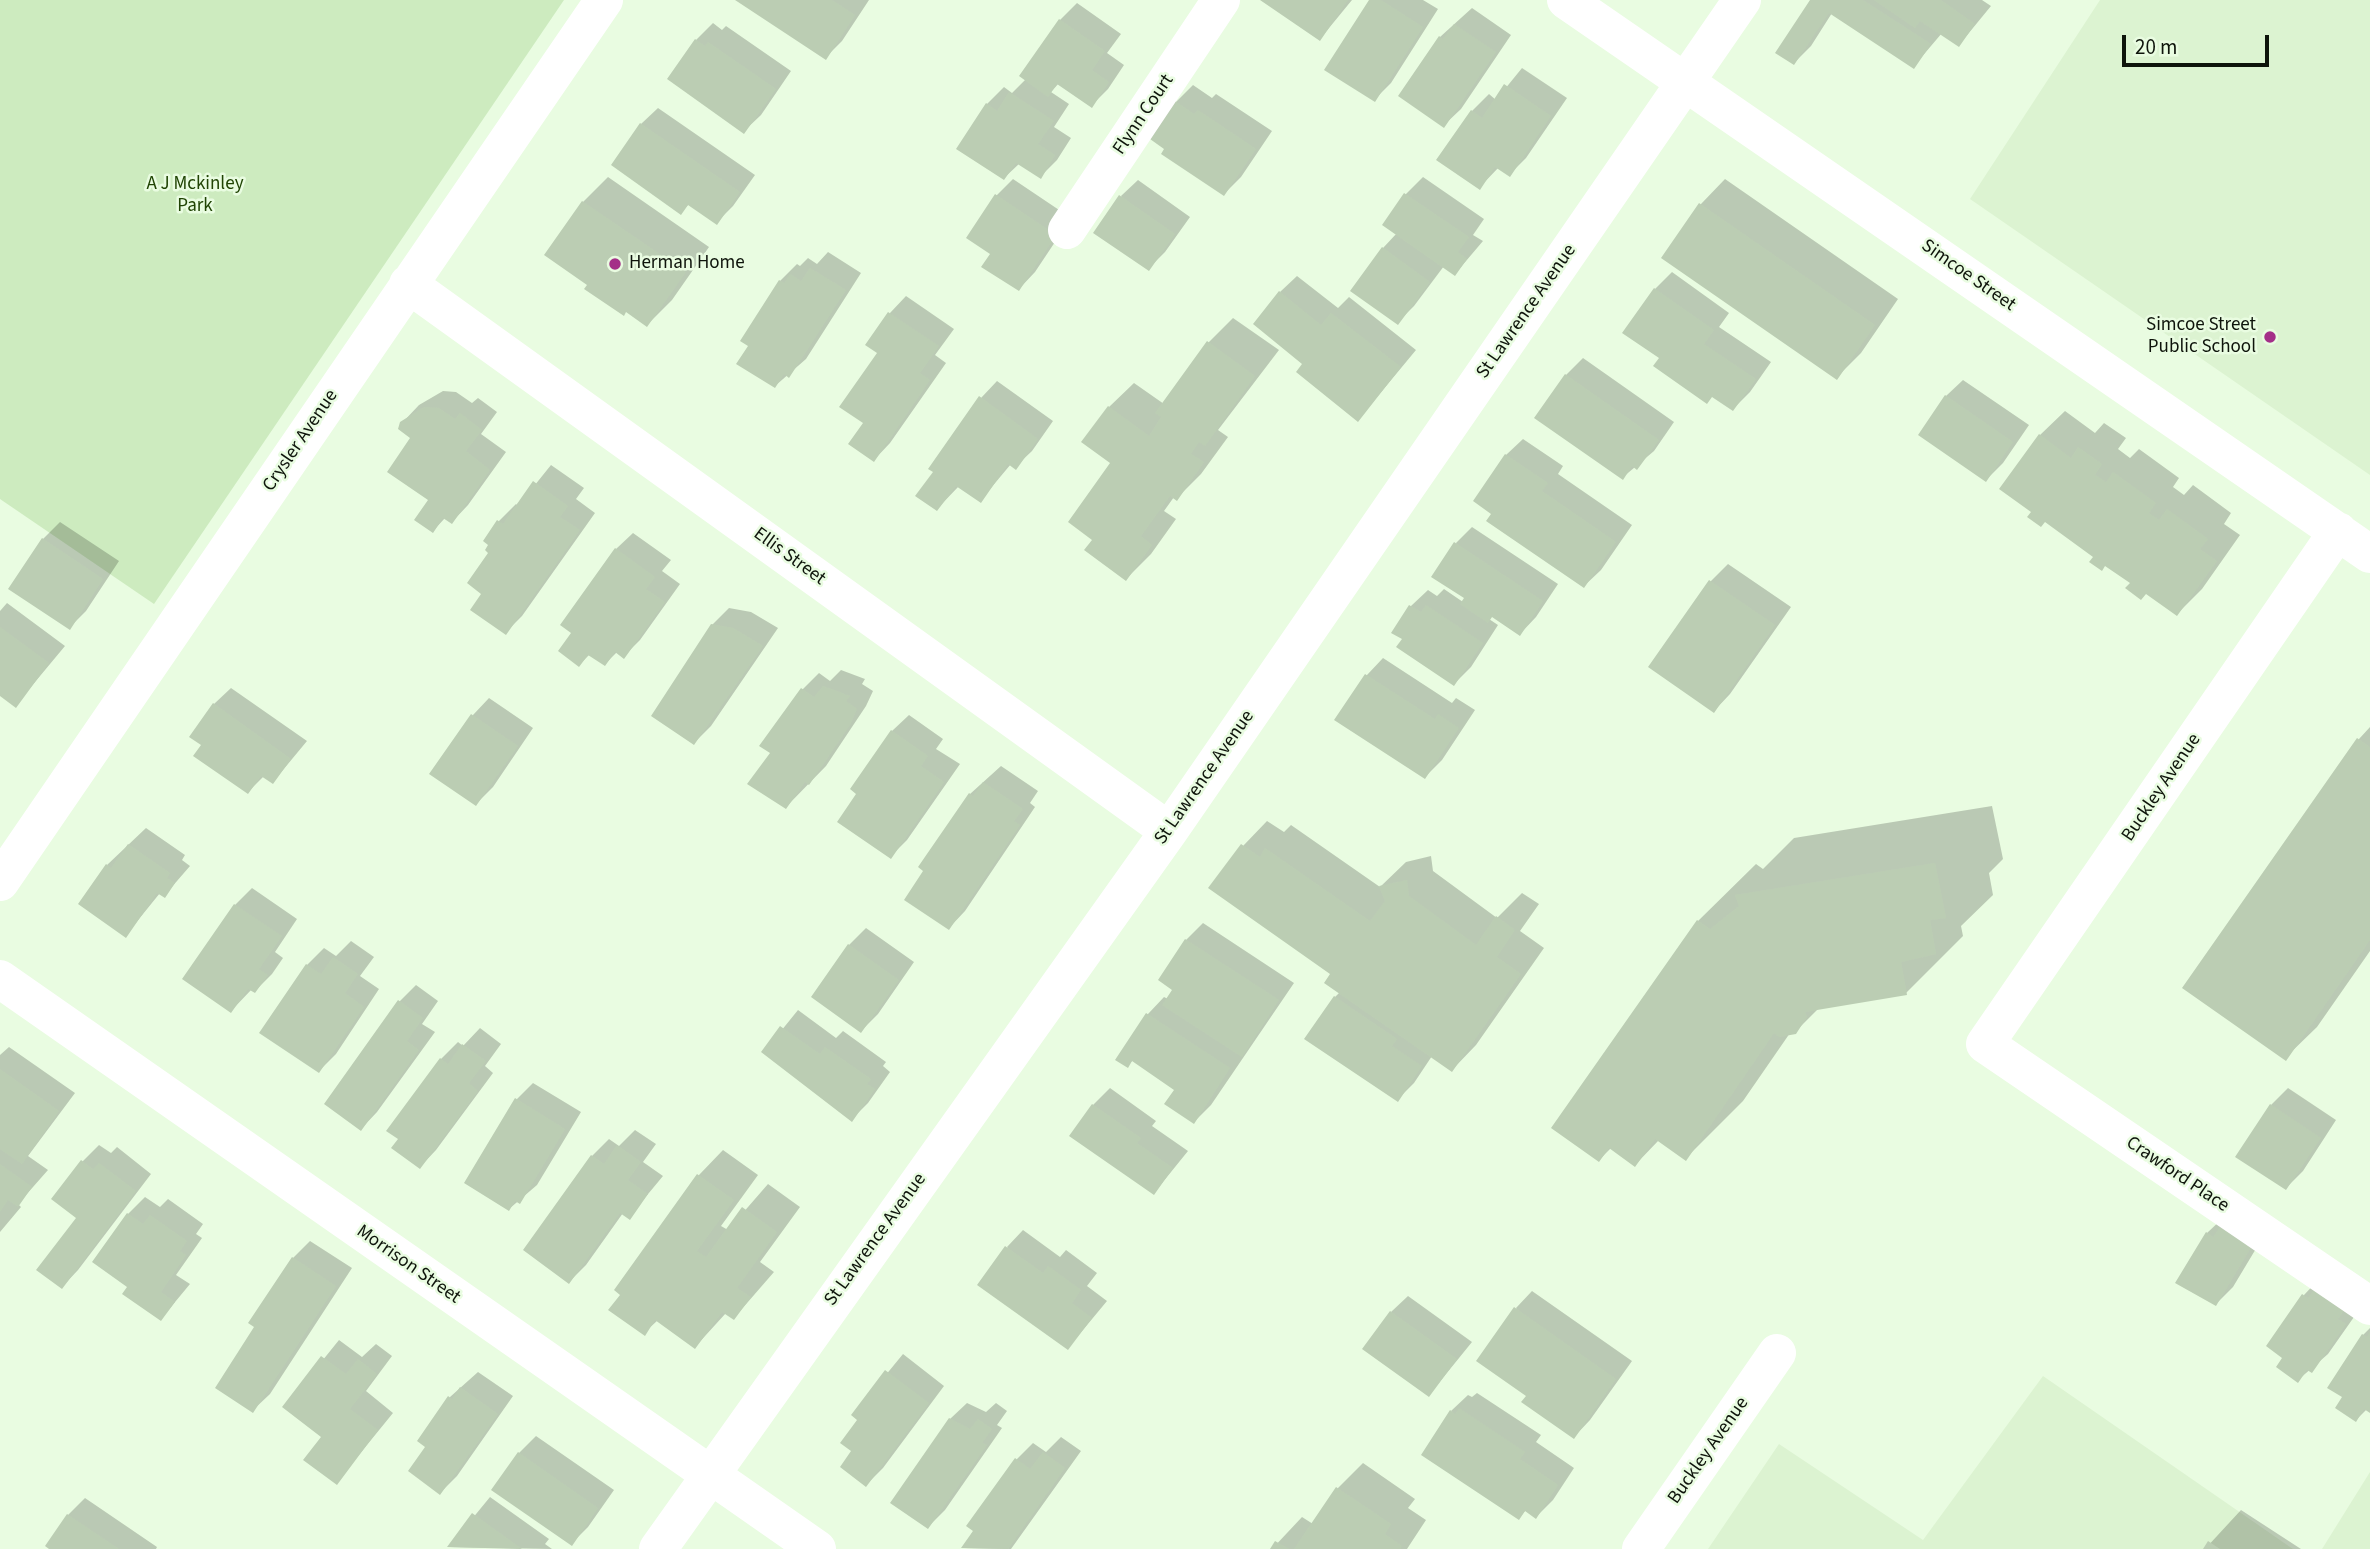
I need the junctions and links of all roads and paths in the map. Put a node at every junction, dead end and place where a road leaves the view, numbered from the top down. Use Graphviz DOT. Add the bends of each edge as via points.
graph roads {
  1 [pos="604,0"];
  2 [pos="1220,0"];
  3 [pos="1566,0"];
  4 [pos="1742,0"];
  5 [pos="1687,81"];
  6 [pos="1067,230"];
  7 [pos="408,284"];
  8 [pos="2338,531"];
  9 [pos="2370,554"];
  10 [pos="1169,831"];
  11 [pos="0,882"];
  12 [pos="0,979"];
  13 [pos="1985,1044"];
  14 [pos="2370,1306"];
  15 [pos="1777,1353"];
  16 [pos="708,1475"];
  17 [pos="658,1549"];
  18 [pos="817,1549"];
  19 [pos="1641,1549"];
  1 -- 7 [label="street, Crysler Avenue"];
  2 -- 6 [label="street, Flynn Court"];
  3 -- 5 [label="street, Simcoe Street"];
  4 -- 5 [label="street, St Lawrence Avenue"];
  5 -- 8 [label="street, Simcoe Street"];
  5 -- 10 [label="street, St Lawrence Avenue"];
  7 -- 10 [label="street, Ellis Street"];
  7 -- 11 [label="street, Crysler Avenue"];
  8 -- 9 [label="street, Simcoe Street"];
  8 -- 13 [label="street, Buckley Avenue"];
  10 -- 16 [label="street, St Lawrence Avenue"];
  12 -- 16 [label="street, Morrison Street"];
  13 -- 14 [label="street, Crawford Place"];
  15 -- 19 [label="street, Buckley Avenue"];
  16 -- 17 [label="street, St Lawrence Avenue"];
  16 -- 18 [label="street, Morrison Street"];
}
